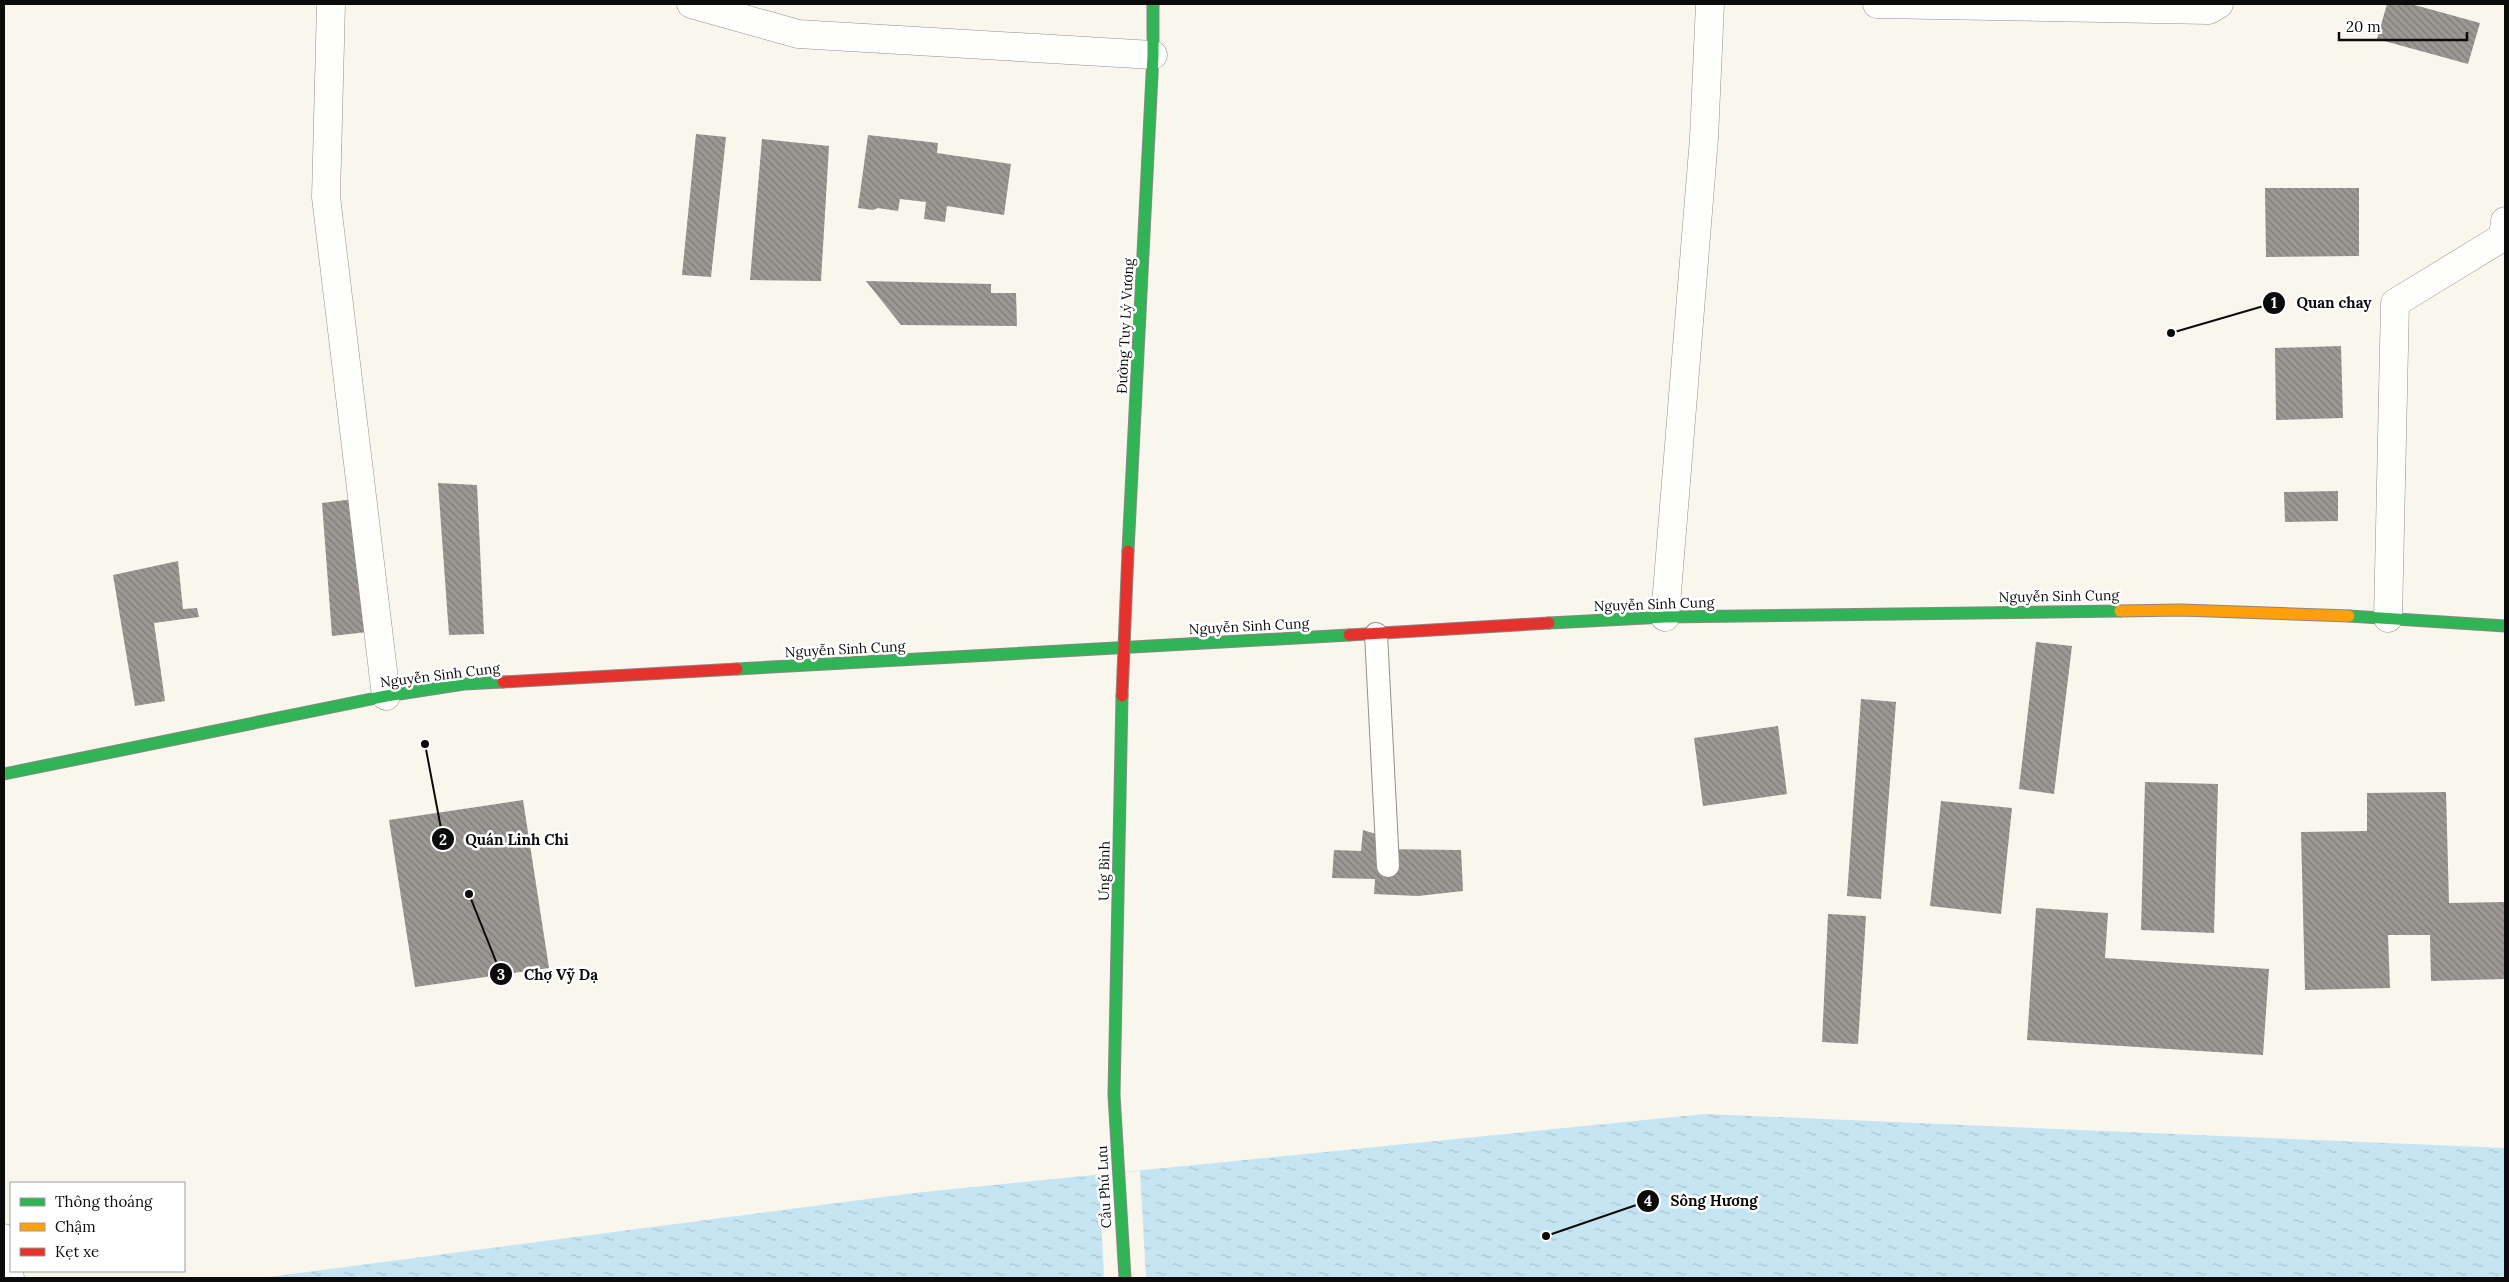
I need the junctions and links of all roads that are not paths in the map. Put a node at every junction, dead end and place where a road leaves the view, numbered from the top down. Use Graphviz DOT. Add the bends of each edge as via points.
graph roads {
  1 [pos="331,4"];
  2 [pos="691,4"];
  3 [pos="1153,4"];
  4 [pos="1710,4"];
  5 [pos="1877,4"];
  6 [pos="2219,4"];
  7 [pos="1153,56"];
  8 [pos="2505,221"];
  9 [pos="1665,617"];
  10 [pos="2388,618"];
  11 [pos="2505,626"];
  12 [pos="1376,634"];
  13 [pos="1123,649"];
  14 [pos="386,696"];
  15 [pos="4,774"];
  16 [pos="1388,866"];
  17 [pos="1114,1095"];
  18 [pos="4,1238"];
  19 [pos="10,1278"];
  20 [pos="1124,1278"];
  1 -- 14 [label="street" via="326,196"];
  2 -- 7 [label="street" via="798,34"];
  3 -- 7 [label="main road, Đường Tuy Lý Vương"];
  4 -- 9 [label="street" via="1704,138"];
  5 -- 6 [label="street" via="2209,10"];
  7 -- 13 [label="main road, Đường Tuy Lý Vương"];
  8 -- 10 [label="street" via="2503,237 2395,304"];
  9 -- 10 [label="main road, Nguyễn Sinh Cung" via="2181,610"];
  9 -- 12 [label="main road, Nguyễn Sinh Cung"];
  10 -- 11 [label="main road, Nguyễn Sinh Cung"];
  12 -- 13 [label="main road, Nguyễn Sinh Cung"];
  12 -- 16 [label="lane"];
  13 -- 14 [label="main road, Nguyễn Sinh Cung" via="464,684"];
  13 -- 17 [label="main road, Ưng Bình"];
  14 -- 15 [label="main road, Nguyễn Sinh Cung"];
  17 -- 20 [label="main road, Cầu Phú Lưu"];
  18 -- 19 [label="street"];
}
